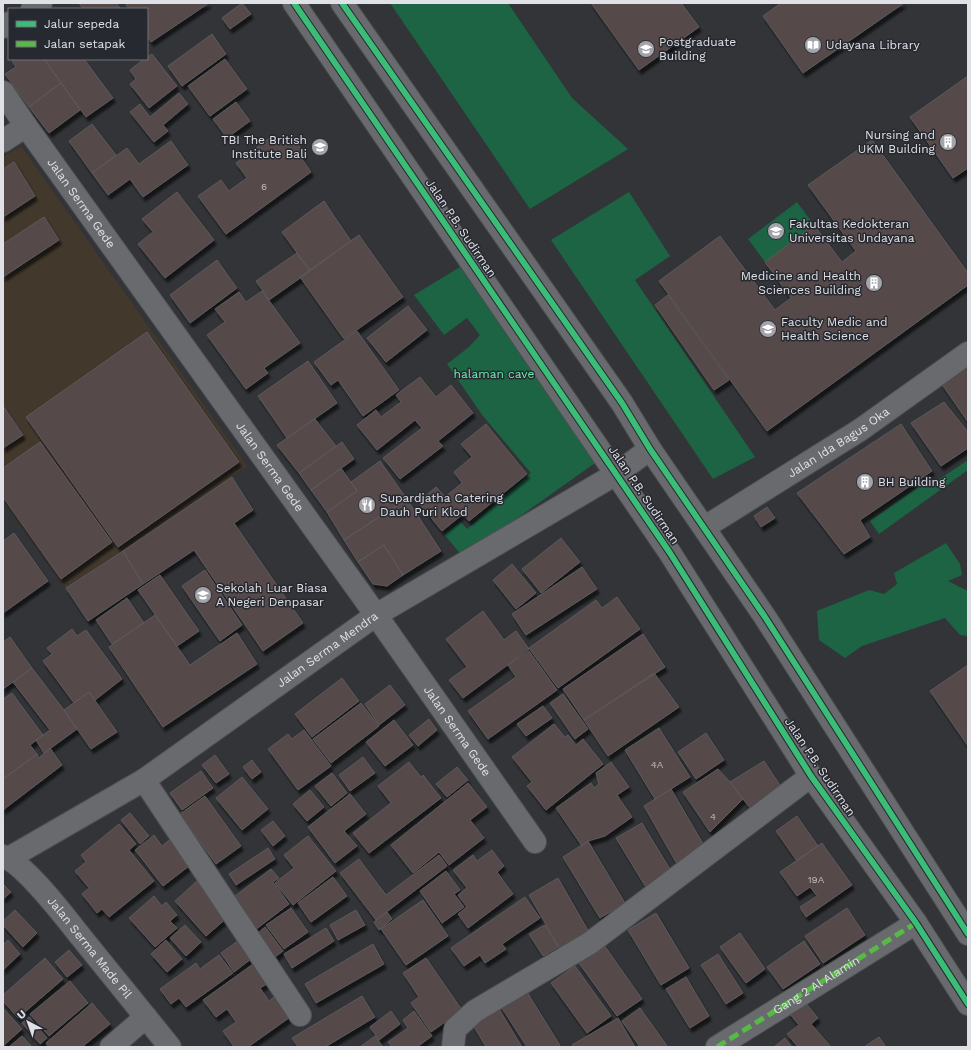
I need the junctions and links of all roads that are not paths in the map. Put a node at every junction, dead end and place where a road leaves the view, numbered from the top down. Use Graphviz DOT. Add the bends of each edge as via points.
graph roads {
  1 [pos="294,3"];
  2 [pos="342,3"];
  3 [pos="3,92"];
  4 [pos="26,126"];
  5 [pos="3,141"];
  6 [pos="968,353"];
  7 [pos="650,449"];
  8 [pos="616,474"];
  9 [pos="705,528"];
  10 [pos="376,615"];
  11 [pos="811,776"];
  12 [pos="144,780"];
  13 [pos="535,842"];
  14 [pos="6,857"];
  15 [pos="916,923"];
  16 [pos="968,934"];
  17 [pos="968,1004"];
  18 [pos="300,1015"];
  19 [pos="146,1017"];
  20 [pos="111,1047"];
  21 [pos="170,1047"];
  22 [pos="453,1047"];
  23 [pos="716,1047"];
  1 -- 8 [label="street, Jalan P.B. Sudirman"];
  2 -- 7 [label="street" via="622,403"];
  3 -- 4 [label="street, Jalan Serma Gede"];
  4 -- 5 [label="street"];
  4 -- 10 [label="street, Jalan Serma Gede"];
  6 -- 9 [label="street, Jalan Ida Bagus Oka" via="860,430"];
  7 -- 8 [label="street, Jalan Serma Mendra"];
  7 -- 9 [label="street"];
  8 -- 10 [label="street, Jalan Serma Mendra"];
  8 -- 11 [label="street, Jalan P.B. Sudirman" via="689,582"];
  9 -- 16 [label="street"];
  10 -- 12 [label="street, Jalan Serma Mendra"];
  10 -- 13 [label="street, Jalan Serma Gede"];
  11 -- 15 [label="street, Jalan P.B. Sudirman"];
  11 -- 22 [label="street" via="590,943 474,1011 455,1029"];
  12 -- 14 [label="street, Jalan Serma Mendra"];
  12 -- 18 [label="street"];
  14 -- 19 [label="street, Jalan Serma Made Pil" via="26,873 55,904"];
  15 -- 17 [label="street, Jalan P.B. Sudirman"];
  15 -- 23 [label="street, Gang 2 Al Alamin"];
  19 -- 20 [label="street"];
  19 -- 21 [label="street, Jalan Serma Made Pil"];
}
